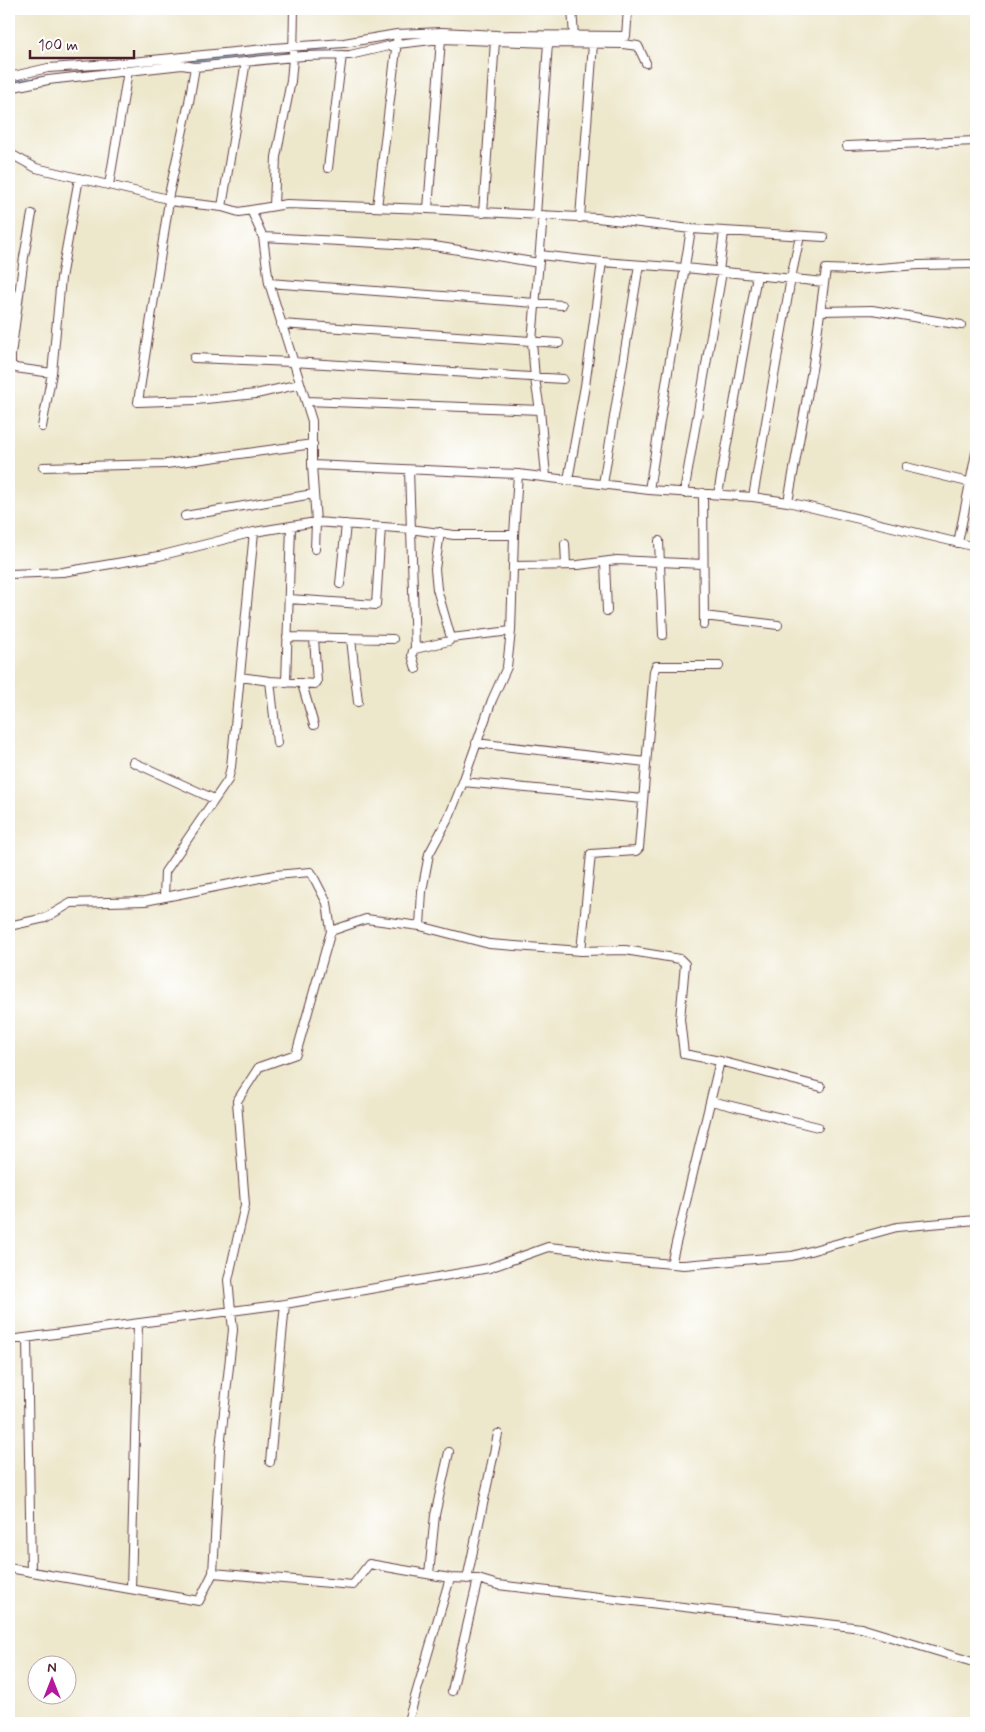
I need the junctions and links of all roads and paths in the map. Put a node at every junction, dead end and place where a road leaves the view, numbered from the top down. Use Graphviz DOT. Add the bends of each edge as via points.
graph roads {
  1 [pos="294,9"];
  2 [pos="572,9"];
  3 [pos="628,9"];
  4 [pos="397,34"];
  5 [pos="574,36"];
  6 [pos="441,39"];
  7 [pos="495,40"];
  8 [pos="548,43"];
  9 [pos="397,44"];
  10 [pos="593,44"];
  11 [pos="294,47"];
  12 [pos="342,55"];
  13 [pos="293,58"];
  14 [pos="246,61"];
  15 [pos="646,63"];
  16 [pos="194,67"];
  17 [pos="128,71"];
  18 [pos="9,77"];
  19 [pos="9,88"];
  20 [pos="976,141"];
  21 [pos="846,146"];
  22 [pos="9,154"];
  23 [pos="328,168"];
  24 [pos="79,178"];
  25 [pos="109,185"];
  26 [pos="168,200"];
  27 [pos="274,206"];
  28 [pos="222,207"];
  29 [pos="377,208"];
  30 [pos="428,209"];
  31 [pos="251,210"];
  32 [pos="32,214"];
  33 [pos="483,214"];
  34 [pos="539,215"];
  35 [pos="580,218"];
  36 [pos="691,229"];
  37 [pos="724,232"];
  38 [pos="800,236"];
  39 [pos="263,237"];
  40 [pos="824,237"];
  41 [pos="539,259"];
  42 [pos="602,262"];
  43 [pos="976,264"];
  44 [pos="639,265"];
  45 [pos="685,268"];
  46 [pos="720,271"];
  47 [pos="757,275"];
  48 [pos="791,278"];
  49 [pos="824,282"];
  50 [pos="269,283"];
  51 [pos="536,302"];
  52 [pos="562,305"];
  53 [pos="821,311"];
  54 [pos="280,324"];
  55 [pos="961,324"];
  56 [pos="532,342"];
  57 [pos="559,343"];
  58 [pos="10,355"];
  59 [pos="194,358"];
  60 [pos="293,362"];
  61 [pos="52,373"];
  62 [pos="535,379"];
  63 [pos="562,380"];
  64 [pos="300,384"];
  65 [pos="306,401"];
  66 [pos="540,410"];
  67 [pos="42,427"];
  68 [pos="313,444"];
  69 [pos="976,453"];
  70 [pos="312,465"];
  71 [pos="43,467"];
  72 [pos="906,467"];
  73 [pos="409,470"];
  74 [pos="518,474"];
  75 [pos="546,476"];
  76 [pos="568,480"];
  77 [pos="973,483"];
  78 [pos="604,484"];
  79 [pos="649,490"];
  80 [pos="684,492"];
  81 [pos="703,493"];
  82 [pos="314,494"];
  83 [pos="718,494"];
  84 [pos="753,497"];
  85 [pos="788,502"];
  86 [pos="185,516"];
  87 [pos="316,522"];
  88 [pos="346,524"];
  89 [pos="291,526"];
  90 [pos="381,527"];
  91 [pos="410,529"];
  92 [pos="254,532"];
  93 [pos="440,532"];
  94 [pos="514,535"];
  95 [pos="659,541"];
  96 [pos="958,543"];
  97 [pos="565,544"];
  98 [pos="976,548"];
  99 [pos="315,549"];
  100 [pos="605,562"];
  101 [pos="661,562"];
  102 [pos="703,564"];
  103 [pos="566,565"];
  104 [pos="513,566"];
  105 [pos="9,574"];
  106 [pos="340,584"];
  107 [pos="289,599"];
  108 [pos="607,612"];
  109 [pos="704,616"];
  110 [pos="704,625"];
  111 [pos="778,625"];
  112 [pos="511,631"];
  113 [pos="663,634"];
  114 [pos="287,637"];
  115 [pos="314,638"];
  116 [pos="451,638"];
  117 [pos="351,639"];
  118 [pos="393,639"];
  119 [pos="415,649"];
  120 [pos="719,666"];
  121 [pos="416,669"];
  122 [pos="240,677"];
  123 [pos="270,681"];
  124 [pos="286,683"];
  125 [pos="302,684"];
  126 [pos="358,702"];
  127 [pos="314,725"];
  128 [pos="277,743"];
  129 [pos="476,743"];
  130 [pos="133,762"];
  131 [pos="646,762"];
  132 [pos="463,782"];
  133 [pos="214,798"];
  134 [pos="643,799"];
  135 [pos="164,897"];
  136 [pos="9,926"];
  137 [pos="420,926"];
  138 [pos="331,931"];
  139 [pos="581,951"];
  140 [pos="720,1061"];
  141 [pos="821,1087"];
  142 [pos="711,1101"];
  143 [pos="818,1127"];
  144 [pos="976,1220"];
  145 [pos="671,1264"];
  146 [pos="285,1304"];
  147 [pos="230,1310"];
  148 [pos="138,1324"];
  149 [pos="27,1338"];
  150 [pos="9,1340"];
  151 [pos="498,1434"];
  152 [pos="448,1452"];
  153 [pos="270,1462"];
  154 [pos="9,1568"];
  155 [pos="31,1572"];
  156 [pos="212,1573"];
  157 [pos="429,1574"];
  158 [pos="450,1578"];
  159 [pos="467,1579"];
  160 [pos="478,1579"];
  161 [pos="131,1589"];
  162 [pos="976,1663"];
  163 [pos="452,1691"];
  164 [pos="408,1721"];
  1 -- 11 [label="street"];
  2 -- 5 [label="street"];
  3 -- 5 [label="street" via="626,36"];
  4 -- 5 [label="street" via="442,32"];
  4 -- 9 [label="street"];
  4 -- 11 [label="street"];
  6 -- 7 [label="street"];
  6 -- 9 [label="street"];
  6 -- 30 [label="street"];
  7 -- 8 [label="street"];
  7 -- 33 [label="street"];
  8 -- 10 [label="street"];
  8 -- 34 [label="street"];
  9 -- 12 [label="street"];
  9 -- 29 [label="street"];
  10 -- 15 [label="street" via="638,46"];
  10 -- 35 [label="street"];
  11 -- 13 [label="street"];
  11 -- 18 [label="street" via="48,68"];
  12 -- 13 [label="street"];
  12 -- 23 [label="street"];
  13 -- 14 [label="street"];
  13 -- 27 [label="street" via="276,157"];
  14 -- 16 [label="street"];
  14 -- 28 [label="street"];
  16 -- 17 [label="street" via="182,65"];
  16 -- 26 [label="street"];
  17 -- 19 [label="street"];
  17 -- 25 [label="street"];
  20 -- 21 [label="street"];
  22 -- 24 [label="street" via="36,168"];
  24 -- 25 [label="street"];
  24 -- 61 [label="street" via="61,278"];
  25 -- 26 [label="street"];
  26 -- 28 [label="street"];
  26 -- 64 [label="street" via="138,402 256,394"];
  27 -- 29 [label="street"];
  27 -- 31 [label="street"];
  28 -- 31 [label="street" via="239,212"];
  29 -- 30 [label="street"];
  30 -- 33 [label="street"];
  31 -- 39 [label="street"];
  32 -- 58 [label="street"];
  33 -- 34 [label="street"];
  34 -- 35 [label="street"];
  34 -- 41 [label="street"];
  35 -- 36 [label="street"];
  36 -- 37 [label="street"];
  36 -- 45 [label="street"];
  37 -- 38 [label="street"];
  37 -- 46 [label="street"];
  38 -- 40 [label="street"];
  38 -- 48 [label="street"];
  39 -- 41 [label="street" via="434,246"];
  39 -- 50 [label="street"];
  41 -- 42 [label="street"];
  41 -- 51 [label="street"];
  42 -- 44 [label="street"];
  42 -- 76 [label="street"];
  43 -- 49 [label="street" via="854,270 826,268"];
  44 -- 45 [label="street"];
  44 -- 78 [label="street"];
  45 -- 46 [label="street"];
  45 -- 79 [label="street"];
  46 -- 47 [label="street"];
  46 -- 80 [label="street"];
  47 -- 48 [label="street"];
  47 -- 83 [label="street"];
  48 -- 49 [label="street"];
  48 -- 84 [label="street"];
  49 -- 53 [label="street"];
  50 -- 51 [label="street"];
  50 -- 54 [label="street"];
  51 -- 52 [label="street"];
  51 -- 56 [label="street"];
  53 -- 55 [label="street" via="872,310"];
  53 -- 85 [label="street"];
  54 -- 56 [label="street"];
  54 -- 60 [label="street"];
  56 -- 57 [label="street"];
  56 -- 62 [label="street"];
  58 -- 61 [label="street" via="14,368"];
  59 -- 60 [label="street"];
  60 -- 62 [label="street"];
  60 -- 64 [label="street"];
  61 -- 67 [label="street"];
  62 -- 63 [label="street"];
  62 -- 66 [label="street"];
  64 -- 65 [label="street"];
  65 -- 66 [label="street"];
  65 -- 68 [label="street" via="312,421"];
  66 -- 75 [label="street"];
  68 -- 70 [label="street"];
  68 -- 71 [label="street" via="166,464"];
  69 -- 77 [label="street"];
  70 -- 73 [label="street"];
  70 -- 82 [label="street"];
  72 -- 77 [label="street"];
  73 -- 74 [label="street"];
  73 -- 91 [label="street"];
  74 -- 75 [label="street"];
  74 -- 94 [label="street"];
  75 -- 76 [label="street"];
  76 -- 78 [label="street"];
  77 -- 96 [label="street"];
  78 -- 79 [label="street"];
  79 -- 80 [label="street"];
  80 -- 81 [label="street"];
  81 -- 83 [label="street"];
  81 -- 102 [label="street"];
  82 -- 86 [label="street"];
  82 -- 87 [label="street"];
  83 -- 84 [label="street"];
  84 -- 85 [label="street"];
  85 -- 96 [label="street"];
  87 -- 88 [label="street"];
  87 -- 89 [label="street"];
  87 -- 99 [label="street"];
  88 -- 90 [label="street"];
  88 -- 106 [label="street"];
  89 -- 92 [label="street"];
  89 -- 107 [label="street"];
  90 -- 91 [label="street"];
  90 -- 107 [label="street" via="376,604"];
  91 -- 93 [label="street"];
  91 -- 119 [label="street"];
  92 -- 105 [label="street" via="159,556 63,572"];
  92 -- 122 [label="street"];
  93 -- 94 [label="street"];
  93 -- 116 [label="street" via="435,569 437,589"];
  94 -- 104 [label="street"];
  95 -- 101 [label="street"];
  96 -- 98 [label="street"];
  97 -- 103 [label="street"];
  100 -- 101 [label="street"];
  100 -- 103 [label="street"];
  100 -- 108 [label="street"];
  101 -- 102 [label="street"];
  101 -- 113 [label="street"];
  102 -- 109 [label="street"];
  103 -- 104 [label="street"];
  104 -- 112 [label="street"];
  107 -- 114 [label="street"];
  109 -- 110 [label="street"];
  109 -- 111 [label="street"];
  112 -- 116 [label="street"];
  112 -- 129 [label="street" via="507,667"];
  114 -- 115 [label="street"];
  114 -- 124 [label="street"];
  115 -- 117 [label="street"];
  115 -- 125 [label="street" via="317,682"];
  116 -- 119 [label="street" via="450,641"];
  117 -- 118 [label="street"];
  117 -- 126 [label="street"];
  119 -- 121 [label="street" via="412,656"];
  120 -- 131 [label="street" via="656,666"];
  122 -- 123 [label="street"];
  122 -- 133 [label="street" via="231,767 228,780"];
  123 -- 124 [label="street"];
  123 -- 128 [label="street"];
  124 -- 125 [label="street"];
  125 -- 127 [label="street"];
  129 -- 131 [label="street"];
  129 -- 132 [label="street"];
  130 -- 133 [label="street"];
  131 -- 134 [label="street"];
  132 -- 134 [label="street"];
  132 -- 137 [label="street" via="429,854"];
  133 -- 135 [label="street" via="165,872"];
  134 -- 139 [label="street" via="638,850 593,853 590,856"];
  135 -- 136 [label="street" via="145,901 70,903 45,918"];
  135 -- 138 [label="street" via="276,875 311,872 327,903"];
  137 -- 138 [label="street" via="366,919"];
  137 -- 139 [label="street" via="489,944"];
  138 -- 147 [label="street" via="296,1054 259,1067 237,1102 245,1205 228,1280"];
  139 -- 140 [label="street" via="625,950 683,961 680,1019 684,1054"];
  140 -- 141 [label="street"];
  140 -- 142 [label="street"];
  142 -- 143 [label="street"];
  142 -- 145 [label="street"];
  144 -- 145 [label="street" via="897,1227 792,1256"];
  145 -- 146 [label="street" via="602,1258 578,1250 548,1247 489,1268"];
  146 -- 147 [label="street"];
  146 -- 153 [label="street"];
  147 -- 148 [label="street"];
  147 -- 156 [label="street" via="233,1330 220,1448"];
  148 -- 149 [label="street"];
  148 -- 161 [label="street"];
  149 -- 150 [label="street"];
  149 -- 155 [label="street"];
  151 -- 159 [label="street"];
  152 -- 157 [label="street" via="435,1515"];
  154 -- 155 [label="street"];
  155 -- 161 [label="street"];
  156 -- 157 [label="street" via="353,1585 369,1564"];
  156 -- 161 [label="street" via="199,1601"];
  157 -- 158 [label="street"];
  158 -- 159 [label="street"];
  158 -- 164 [label="street"];
  159 -- 160 [label="street"];
  160 -- 162 [label="street" via="498,1585 861,1628"];
  160 -- 163 [label="street"];
}
